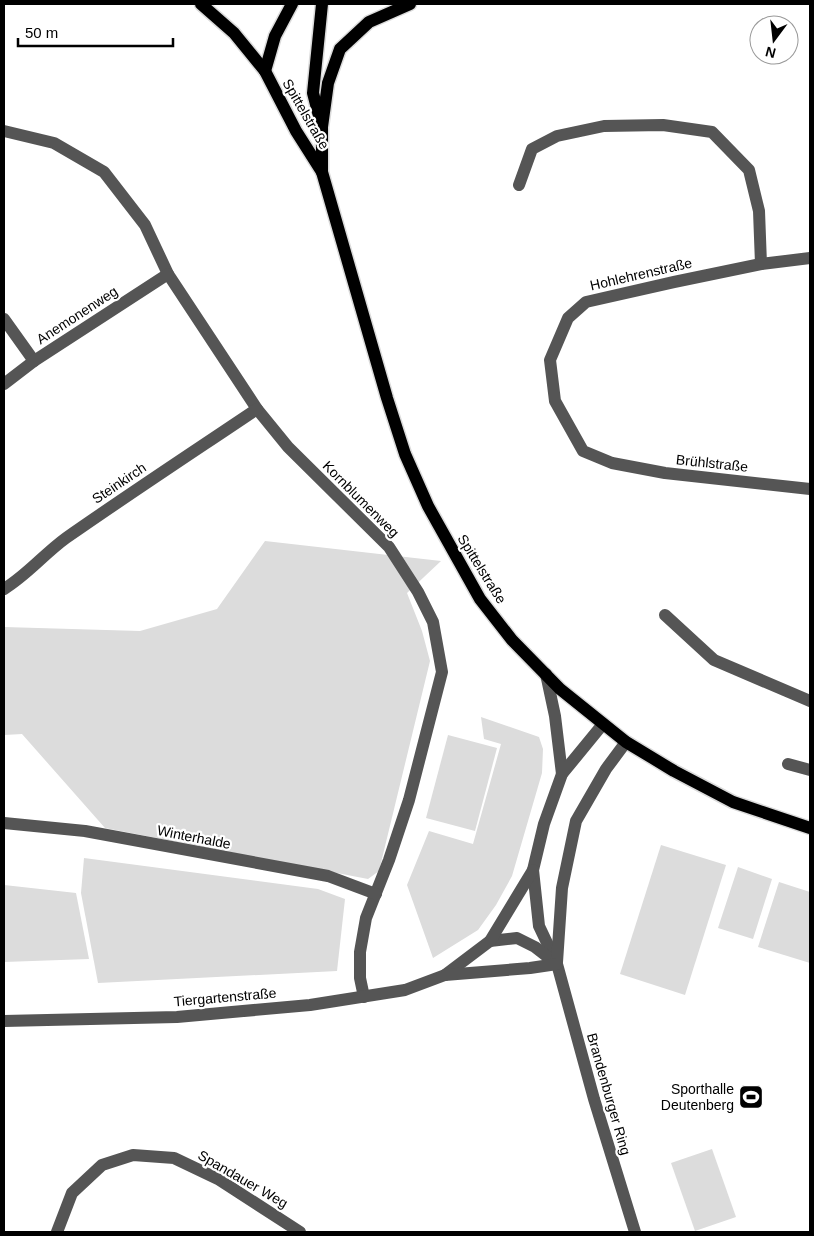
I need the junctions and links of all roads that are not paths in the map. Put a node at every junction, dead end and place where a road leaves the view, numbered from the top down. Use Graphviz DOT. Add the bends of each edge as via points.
graph roads {
  1 [pos="201,4"];
  2 [pos="292,4"];
  3 [pos="322,4"];
  4 [pos="410,4"];
  5 [pos="264,71"];
  6 [pos="322,127"];
  7 [pos="4,131"];
  8 [pos="322,172"];
  9 [pos="519,185"];
  10 [pos="810,258"];
  11 [pos="761,264"];
  12 [pos="168,274"];
  13 [pos="4,319"];
  14 [pos="34,361"];
  15 [pos="4,384"];
  16 [pos="257,409"];
  17 [pos="612,463"];
  18 [pos="810,489"];
  19 [pos="4,589"];
  20 [pos="665,615"];
  21 [pos="546,674"];
  22 [pos="810,701"];
  23 [pos="603,724"];
  24 [pos="626,742"];
  25 [pos="788,764"];
  26 [pos="810,770"];
  27 [pos="562,774"];
  28 [pos="4,823"];
  29 [pos="810,828"];
  30 [pos="533,870"];
  31 [pos="376,894"];
  32 [pos="490,941"];
  33 [pos="557,964"];
  34 [pos="445,975"];
  35 [pos="364,997"];
  36 [pos="4,1021"];
  37 [pos="57,1232"];
  38 [pos="300,1232"];
  39 [pos="635,1232"];
  1 -- 5 [label="main road, Spittelstraße" via="234,33"];
  2 -- 5 [label="main road, Spittelstraße" via="275,36"];
  3 -- 6 [label="main road, Spittelstraße" via="313,93"];
  4 -- 6 [label="main road, Spittelstraße" via="369,22 340,49 328,83"];
  5 -- 8 [label="main road, Spittelstraße"];
  6 -- 8 [label="main road, Spittelstraße"];
  7 -- 12 [label="street, Kornblumenweg" via="54,143 104,172 145,226"];
  8 -- 21 [label="main road, Spittelstraße" via="387,398 420,489 480,600 512,640"];
  9 -- 11 [label="street" via="532,149 557,136 604,126 663,125 712,132 749,170 759,211"];
  10 -- 11 [label="street, Hohlehrenstraße"];
  11 -- 17 [label="street, Hohlehrenstraße" via="586,302 568,318 550,360 555,400 583,451"];
  12 -- 14 [label="street, Anemonenweg"];
  12 -- 16 [label="street, Kornblumenweg"];
  13 -- 14 [label="street"];
  14 -- 15 [label="street, Anemonenweg"];
  16 -- 19 [label="street, Steinkirch" via="52,548 19,580"];
  16 -- 31 [label="street, Kornblumenweg" via="288,448 389,547 433,622 442,672 409,800"];
  17 -- 18 [label="street, Brühlstraße" via="665,473"];
  20 -- 22 [label="street" via="714,660"];
  21 -- 23 [label="main road, Spittelstraße"];
  21 -- 27 [label="street, Brandenburger Ring"];
  23 -- 24 [label="main road, Spittelstraße"];
  23 -- 27 [label="street, Brandenburger Ring"];
  24 -- 29 [label="main road, Spittelstraße" via="733,802"];
  24 -- 33 [label="street, Brandenburger Ring" via="606,768 576,821 562,888"];
  25 -- 26 [label="street"];
  27 -- 30 [label="street, Brandenburger Ring" via="544,824"];
  28 -- 31 [label="street, Winterhalde" via="85,831 328,876"];
  30 -- 32 [label="street, Tiergartenstraße"];
  30 -- 33 [label="street, Brandenburger Ring" via="539,926"];
  31 -- 35 [label="street, Kornblumenweg" via="366,918 360,952"];
  32 -- 33 [label="street" via="518,938"];
  32 -- 34 [label="street, Tiergartenstraße"];
  33 -- 34 [label="street, Tiergartenstraße"];
  33 -- 39 [label="street, Brandenburger Ring"];
  34 -- 35 [label="street, Tiergartenstraße" via="405,990"];
  35 -- 36 [label="street, Tiergartenstraße" via="177,1017"];
  37 -- 38 [label="street, Spandauer Weg" via="72,1193 102,1165 133,1155 174,1158 218,1179"];
}
